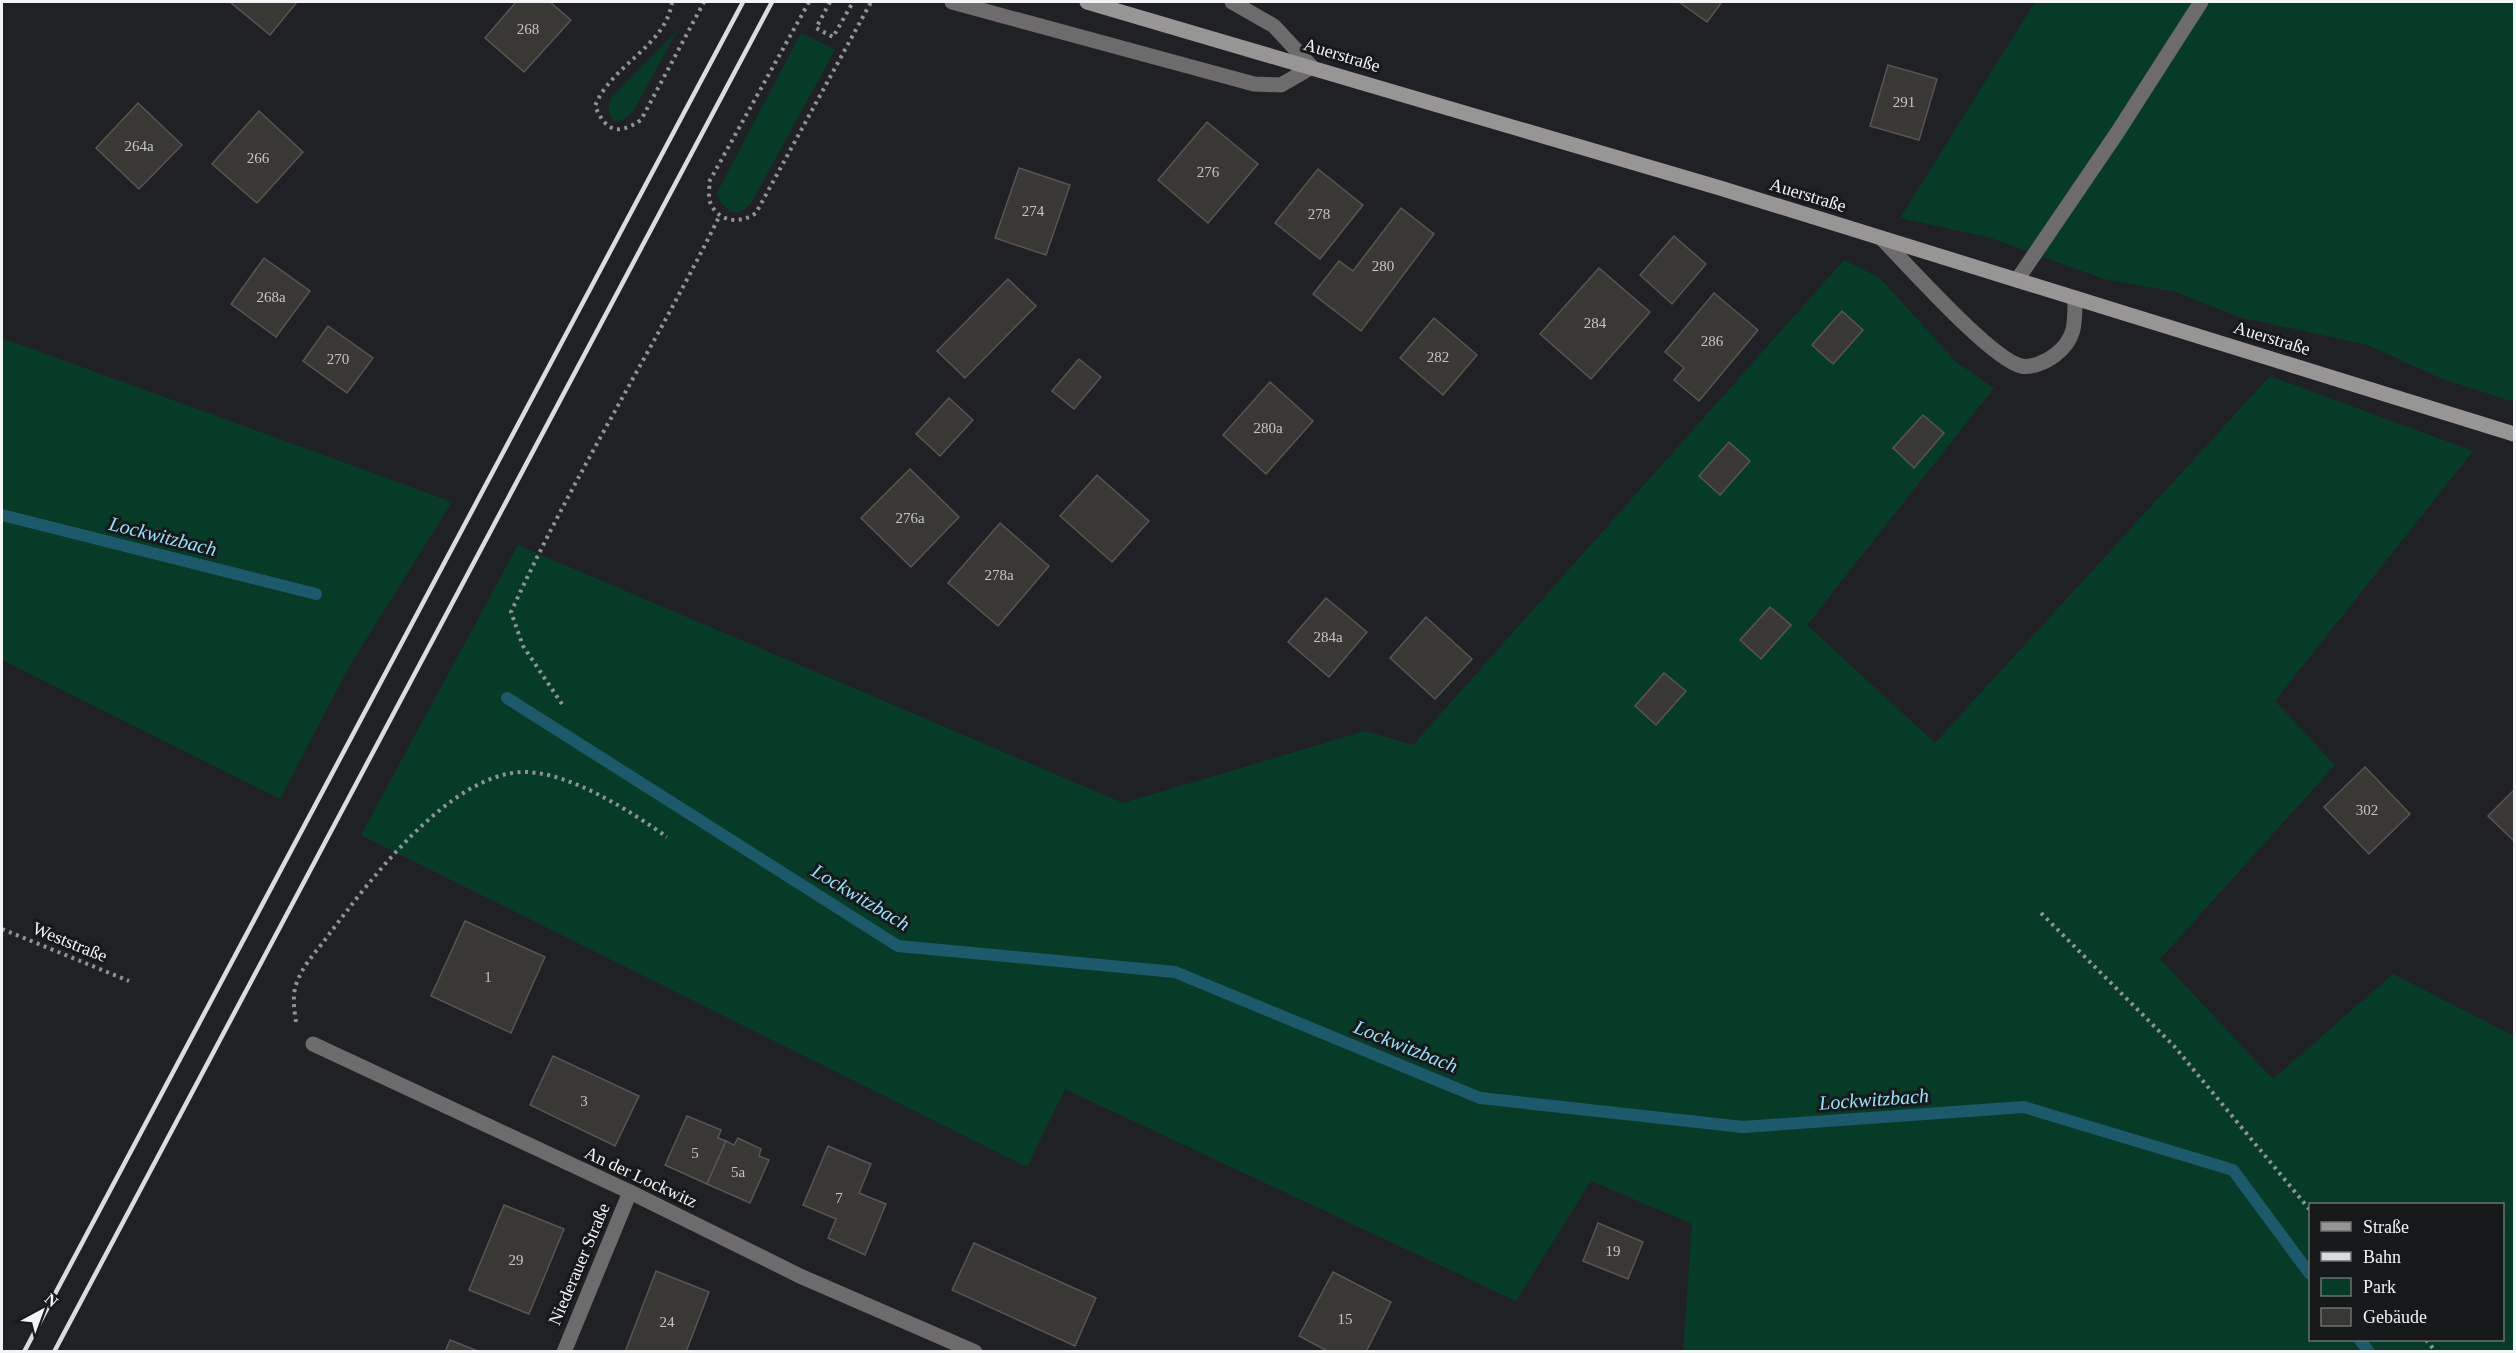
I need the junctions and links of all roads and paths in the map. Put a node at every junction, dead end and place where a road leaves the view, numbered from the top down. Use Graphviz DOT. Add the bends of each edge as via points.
graph roads {
  1 [pos="672,2"];
  2 [pos="704,2"];
  3 [pos="809,2"];
  4 [pos="830,2"];
  5 [pos="853,2"];
  6 [pos="871,2"];
  7 [pos="952,2"];
  8 [pos="1087,2"];
  9 [pos="1232,2"];
  10 [pos="2200,2"];
  11 [pos="1312,67"];
  12 [pos="720,215"];
  13 [pos="1881,238"];
  14 [pos="2017,280"];
  15 [pos="2075,298"];
  16 [pos="2514,434"];
  17 [pos="562,704"];
  18 [pos="667,837"];
  19 [pos="2041,913"];
  20 [pos="2,929"];
  21 [pos="129,981"];
  22 [pos="313,1044"];
  23 [pos="630,1192"];
  24 [pos="2309,1209"];
  25 [pos="951,1346"];
  26 [pos="564,1352"];
  27 [pos="975,1352"];
  1 -- 2 [label="path" via="670,17 655,37 600,93 595,106 602,123 615,130 629,128 641,120"];
  3 -- 12 [label="path" via="709,182 710,202"];
  4 -- 5 [label="path" via="816,28 833,37"];
  6 -- 12 [label="path" via="756,213 745,221"];
  7 -- 11 [label="street" via="1254,84 1281,85"];
  8 -- 11 [label="street, Auerstraße"];
  9 -- 11 [label="street" via="1274,26"];
  10 -- 14 [label="street"];
  11 -- 13 [label="street, Auerstraße"];
  12 -- 17 [label="path" via="545,537 511,612 523,646"];
  13 -- 14 [label="street, Auerstraße"];
  13 -- 15 [label="street" via="1995,352 2023,366 2045,363 2068,344 2075,329"];
  14 -- 15 [label="street, Auerstraße"];
  15 -- 16 [label="street, Auerstraße"];
  18 -- 22 [label="path" via="611,803 566,780 542,773 508,773 457,798 405,841 306,964 296,984 294,1007 296,1024"];
  19 -- 24 [label="path" via="2174,1046"];
  20 -- 21 [label="path, Weststraße"];
  22 -- 23 [label="street, An der Lockwitz"];
  23 -- 25 [label="street, An der Lockwitz"];
  23 -- 26 [label="street, Niederauer Straße"];
  25 -- 27 [label="street, An der Lockwitz"];
}
